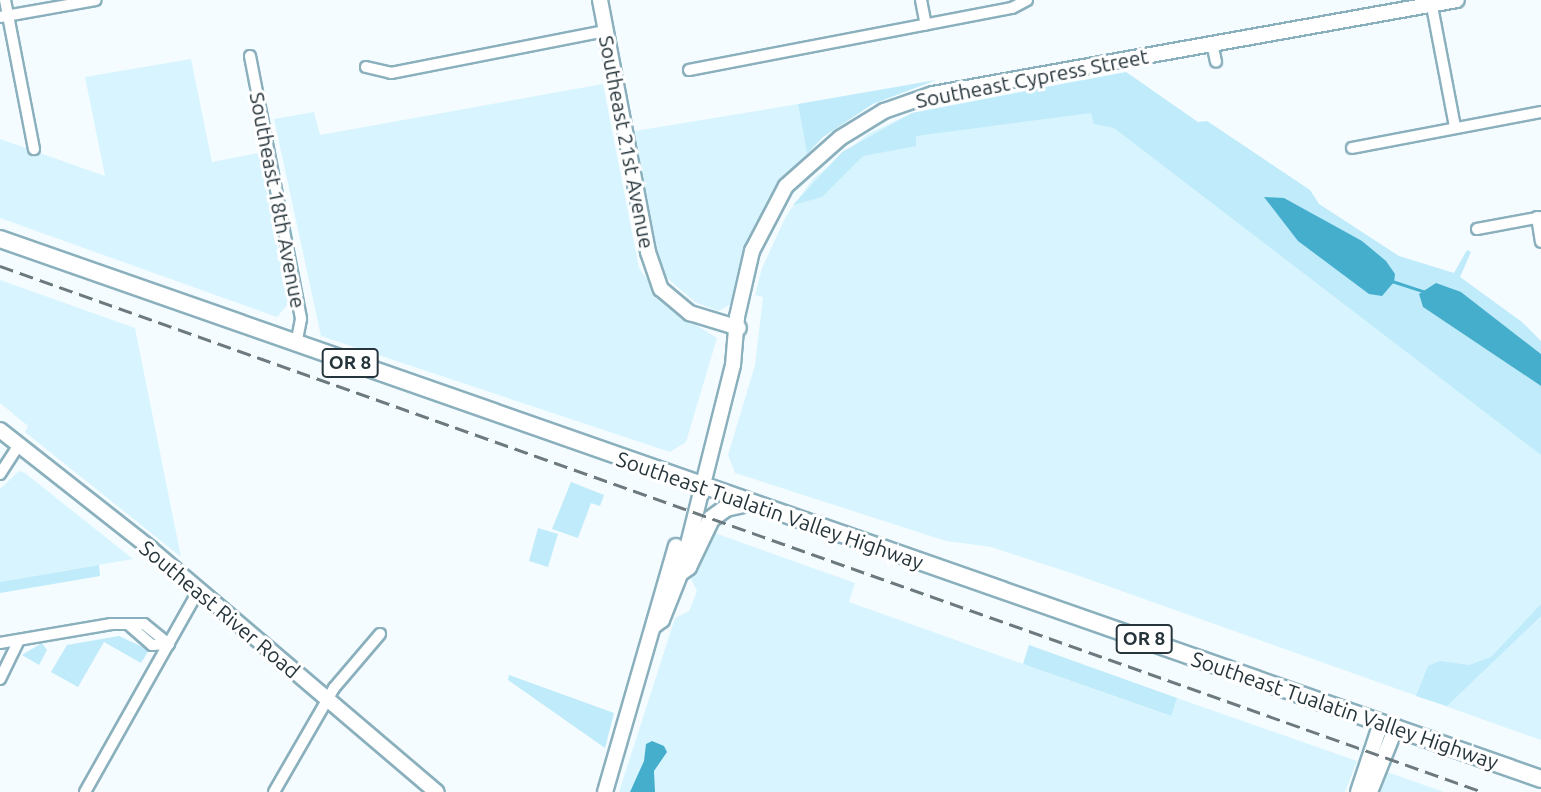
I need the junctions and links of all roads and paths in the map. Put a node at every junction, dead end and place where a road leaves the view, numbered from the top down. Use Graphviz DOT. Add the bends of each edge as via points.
graph roads {
  1 [pos="5,0"];
  2 [pos="96,0"];
  3 [pos="600,0"];
  4 [pos="920,0"];
  5 [pos="1027,0"];
  6 [pos="1457,0"];
  7 [pos="1431,2"];
  8 [pos="4,17"];
  9 [pos="926,25"];
  10 [pos="605,31"];
  11 [pos="1212,43"];
  12 [pos="250,56"];
  13 [pos="1216,62"];
  14 [pos="366,67"];
  15 [pos="689,70"];
  16 [pos="1541,112"];
  17 [pos="1455,127"];
  18 [pos="1352,148"];
  19 [pos="34,149"];
  20 [pos="1539,217"];
  21 [pos="1477,229"];
  22 [pos="0,239"];
  23 [pos="1541,242"];
  24 [pos="740,321"];
  25 [pos="296,344"];
  26 [pos="0,430"];
  27 [pos="15,451"];
  28 [pos="0,463"];
  29 [pos="0,474"];
  30 [pos="699,486"];
  31 [pos="746,504"];
  32 [pos="681,572"];
  33 [pos="199,590"];
  34 [pos="654,626"];
  35 [pos="380,634"];
  36 [pos="19,640"];
  37 [pos="0,643"];
  38 [pos="169,644"];
  39 [pos="0,679"];
  40 [pos="327,700"];
  41 [pos="1388,725"];
  42 [pos="1541,779"];
  43 [pos="86,792"];
  44 [pos="274,792"];
  45 [pos="437,792"];
  46 [pos="605,792"];
  47 [pos="1358,792"];
  48 [pos="1370,792"];
  1 -- 8 [label="street"];
  2 -- 8 [label="street"];
  3 -- 10 [label="main road, Southeast 21st Avenue"];
  4 -- 9 [label="street"];
  5 -- 9 [label="street" via="1012,8"];
  6 -- 7 [label="main road, Southeast Cypress Street"];
  7 -- 11 [label="main road, Southeast Cypress Street"];
  7 -- 17 [label="street"];
  8 -- 19 [label="street"];
  9 -- 15 [label="street"];
  10 -- 14 [label="street" via="391,73"];
  10 -- 24 [label="main road, Southeast 21st Avenue" via="648,252 660,281 672,300 690,313"];
  11 -- 13 [label="street"];
  11 -- 24 [label="main road, Southeast Cypress Street" via="916,99 855,128 786,186 764,223 746,268"];
  12 -- 25 [label="street, Southeast 18th Avenue" via="301,319"];
  16 -- 17 [label="street"];
  17 -- 18 [label="street"];
  20 -- 21 [label="street"];
  20 -- 23 [label="street"];
  22 -- 25 [label="main road, Southeast Tualatin Valley Highway / OR 8"];
  24 -- 30 [label="main road, Southeast Cypress Street"];
  25 -- 30 [label="main road, Southeast Tualatin Valley Highway / OR 8"];
  26 -- 27 [label="main road, Southeast River Road"];
  27 -- 28 [label="street"];
  27 -- 29 [label="street"];
  27 -- 33 [label="main road, Southeast River Road"];
  30 -- 31 [label="main road, Southeast Tualatin Valley Highway / OR 8"];
  30 -- 32 [label="main road"];
  30 -- 34 [label="main road" via="687,510"];
  31 -- 32 [label="main road" via="726,508 710,519 688,567"];
  31 -- 41 [label="main road, Southeast Tualatin Valley Highway / OR 8"];
  32 -- 34 [label="main road" via="662,620"];
  33 -- 38 [label="street"];
  33 -- 40 [label="main road, Southeast River Road"];
  34 -- 46 [label="main road"];
  35 -- 40 [label="street"];
  36 -- 37 [label="street"];
  36 -- 38 [label="street" via="111,624 129,625 135,635 152,645"];
  36 -- 39 [label="street"];
  38 -- 43 [label="street"];
  40 -- 44 [label="street"];
  40 -- 45 [label="main road, Southeast River Road"];
  41 -- 42 [label="main road, Southeast Tualatin Valley Highway / OR 8"];
  41 -- 47 [label="main road"];
  41 -- 48 [label="main road"];
}
